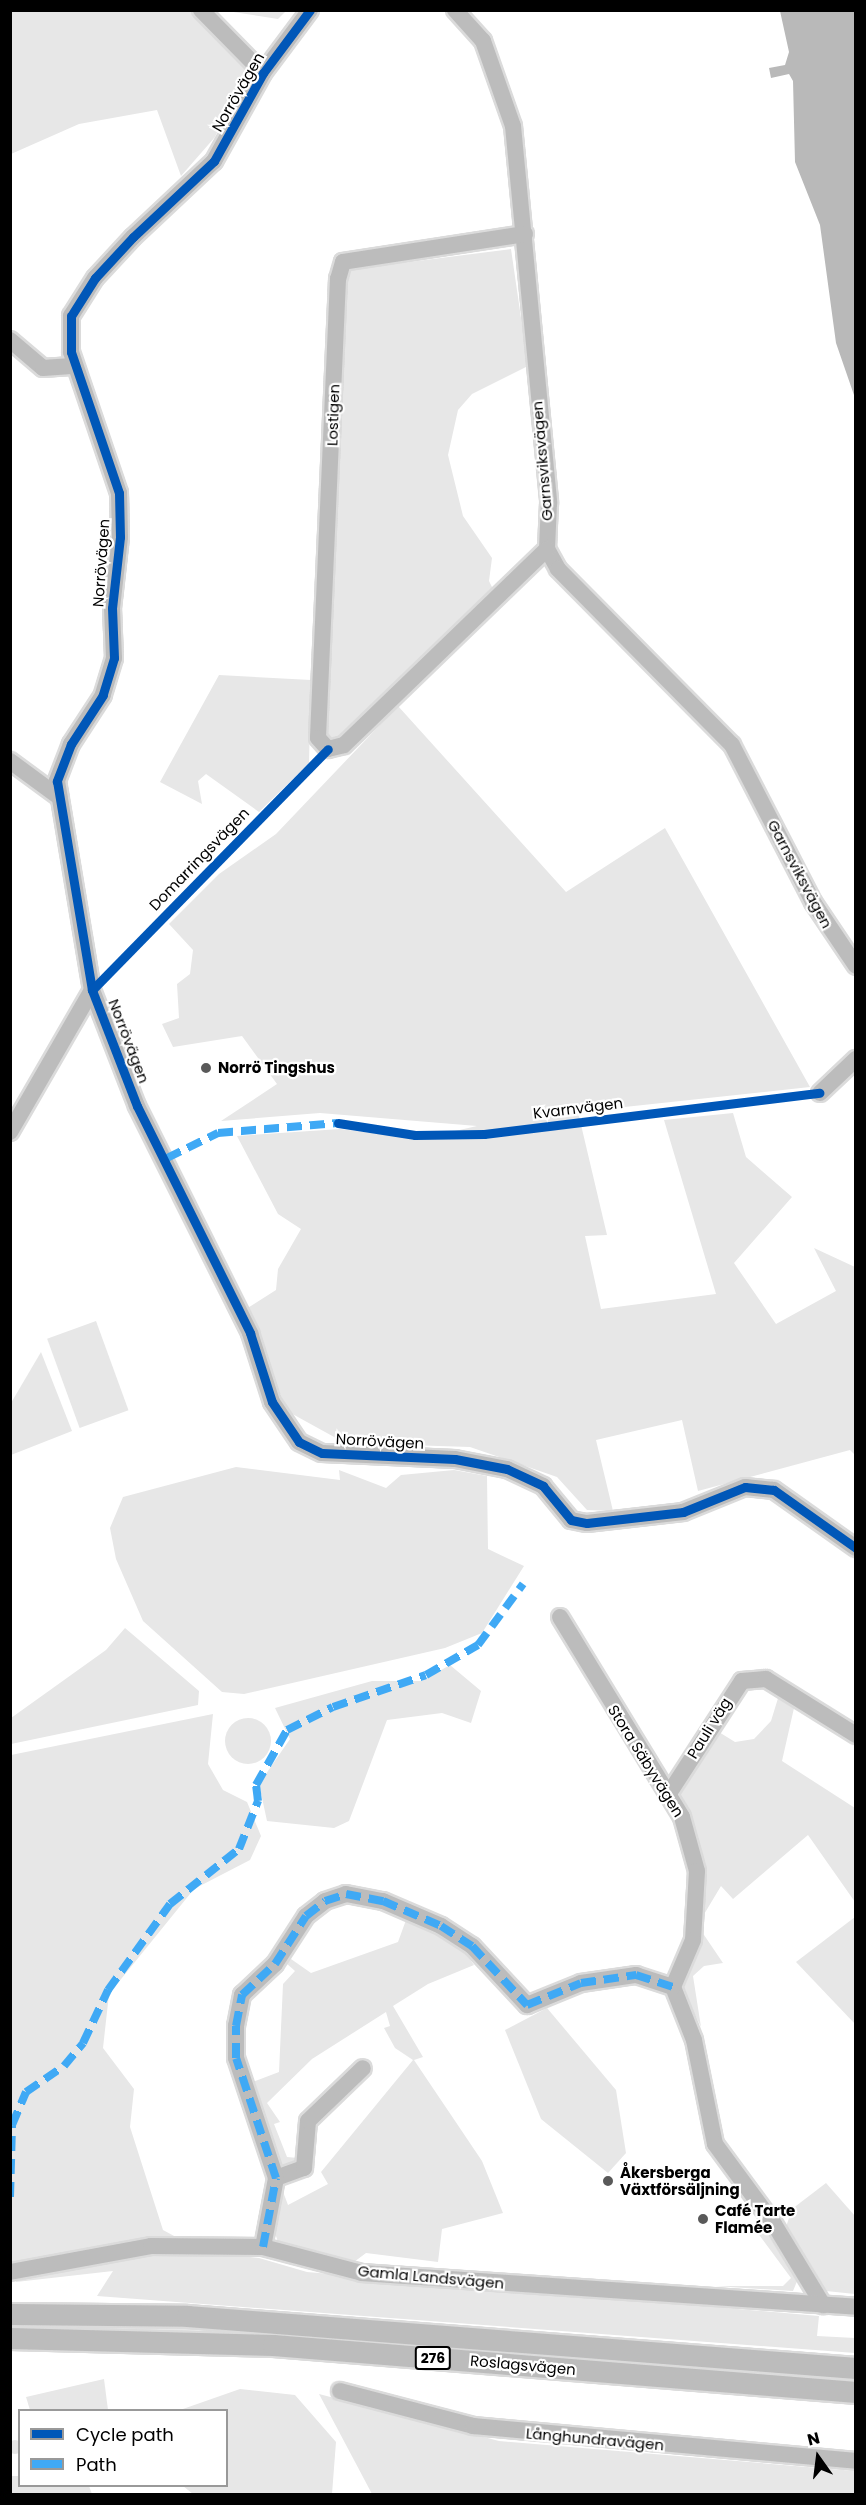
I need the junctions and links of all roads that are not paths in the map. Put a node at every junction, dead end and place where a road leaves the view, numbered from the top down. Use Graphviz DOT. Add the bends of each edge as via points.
graph roads {
  1 [pos="201,10"];
  2 [pos="310,10"];
  3 [pos="455,10"];
  4 [pos="263,73"];
  5 [pos="525,234"];
  6 [pos="10,340"];
  7 [pos="75,366"];
  8 [pos="548,549"];
  9 [pos="10,761"];
  10 [pos="59,797"];
  11 [pos="855,966"];
  12 [pos="92,990"];
  13 [pos="855,1059"];
  14 [pos="820,1093"];
  15 [pos="10,1132"];
  16 [pos="855,1548"];
  17 [pos="560,1617"];
  18 [pos="855,1735"];
  19 [pos="668,1796"];
  20 [pos="673,1988"];
  21 [pos="363,2068"];
  22 [pos="276,2178"];
  23 [pos="263,2247"];
  24 [pos="10,2272"];
  25 [pos="823,2305"];
  26 [pos="855,2307"];
  27 [pos="10,2314"];
  28 [pos="10,2338"];
  29 [pos="855,2368"];
  30 [pos="340,2391"];
  31 [pos="855,2392"];
  32 [pos="855,2461"];
  1 -- 4 [label="street"];
  2 -- 4 [label="street, Norrövägen"];
  3 -- 5 [label="street, Garnsviksvägen" via="483,41 499,78 513,126"];
  4 -- 7 [label="street, Norrövägen" via="214,161 133,237 89,288 71,316"];
  5 -- 8 [label="street, Garnsviksvägen" via="549,503"];
  5 -- 8 [label="street, Lostigen" via="343,262 338,279 318,738 328,749 344,745"];
  6 -- 7 [label="street" via="43,368"];
  7 -- 10 [label="street, Norrövägen" via="116,481 120,537 112,608 114,658 103,695 71,744 57,781"];
  8 -- 11 [label="street, Garnsviksvägen" via="558,569 732,745 813,902"];
  9 -- 10 [label="street"];
  10 -- 12 [label="street, Norrövägen"];
  12 -- 15 [label="street"];
  12 -- 16 [label="street, Norrövägen" via="137,1106 250,1333 272,1402 299,1442 322,1453 454,1459 507,1469 543,1486 572,1520 587,1523 683,1512 745,1487 774,1490"];
  13 -- 14 [label="street"];
  17 -- 19 [label="street, Stora Säbyvägen"];
  18 -- 19 [label="street, Pauli väg" via="766,1679 742,1681"];
  19 -- 20 [label="street, Stora Säbyvägen" via="682,1816 696,1871 693,1940"];
  20 -- 22 [label="street" via="636,1975 527,2005 472,1946 441,1926 383,1900 346,1894 325,1901 306,1916 275,1964 242,1995 236,2026 236,2058"];
  20 -- 25 [label="street" via="694,2040 715,2144 774,2224"];
  21 -- 22 [label="street" via="308,2121 304,2168"];
  22 -- 23 [label="street"];
  23 -- 24 [label="street, Gamla Landsvägen" via="151,2246"];
  23 -- 25 [label="street, Gamla Landsvägen" via="362,2273"];
  25 -- 26 [label="street, Gamla Landsvägen"];
  27 -- 29 [label="main road, Roslagsvägen / 276" via="187,2316"];
  28 -- 31 [label="main road, Roslagsvägen / 276" via="273,2345"];
  30 -- 32 [label="street, Långhundravägen" via="473,2426"];
}
